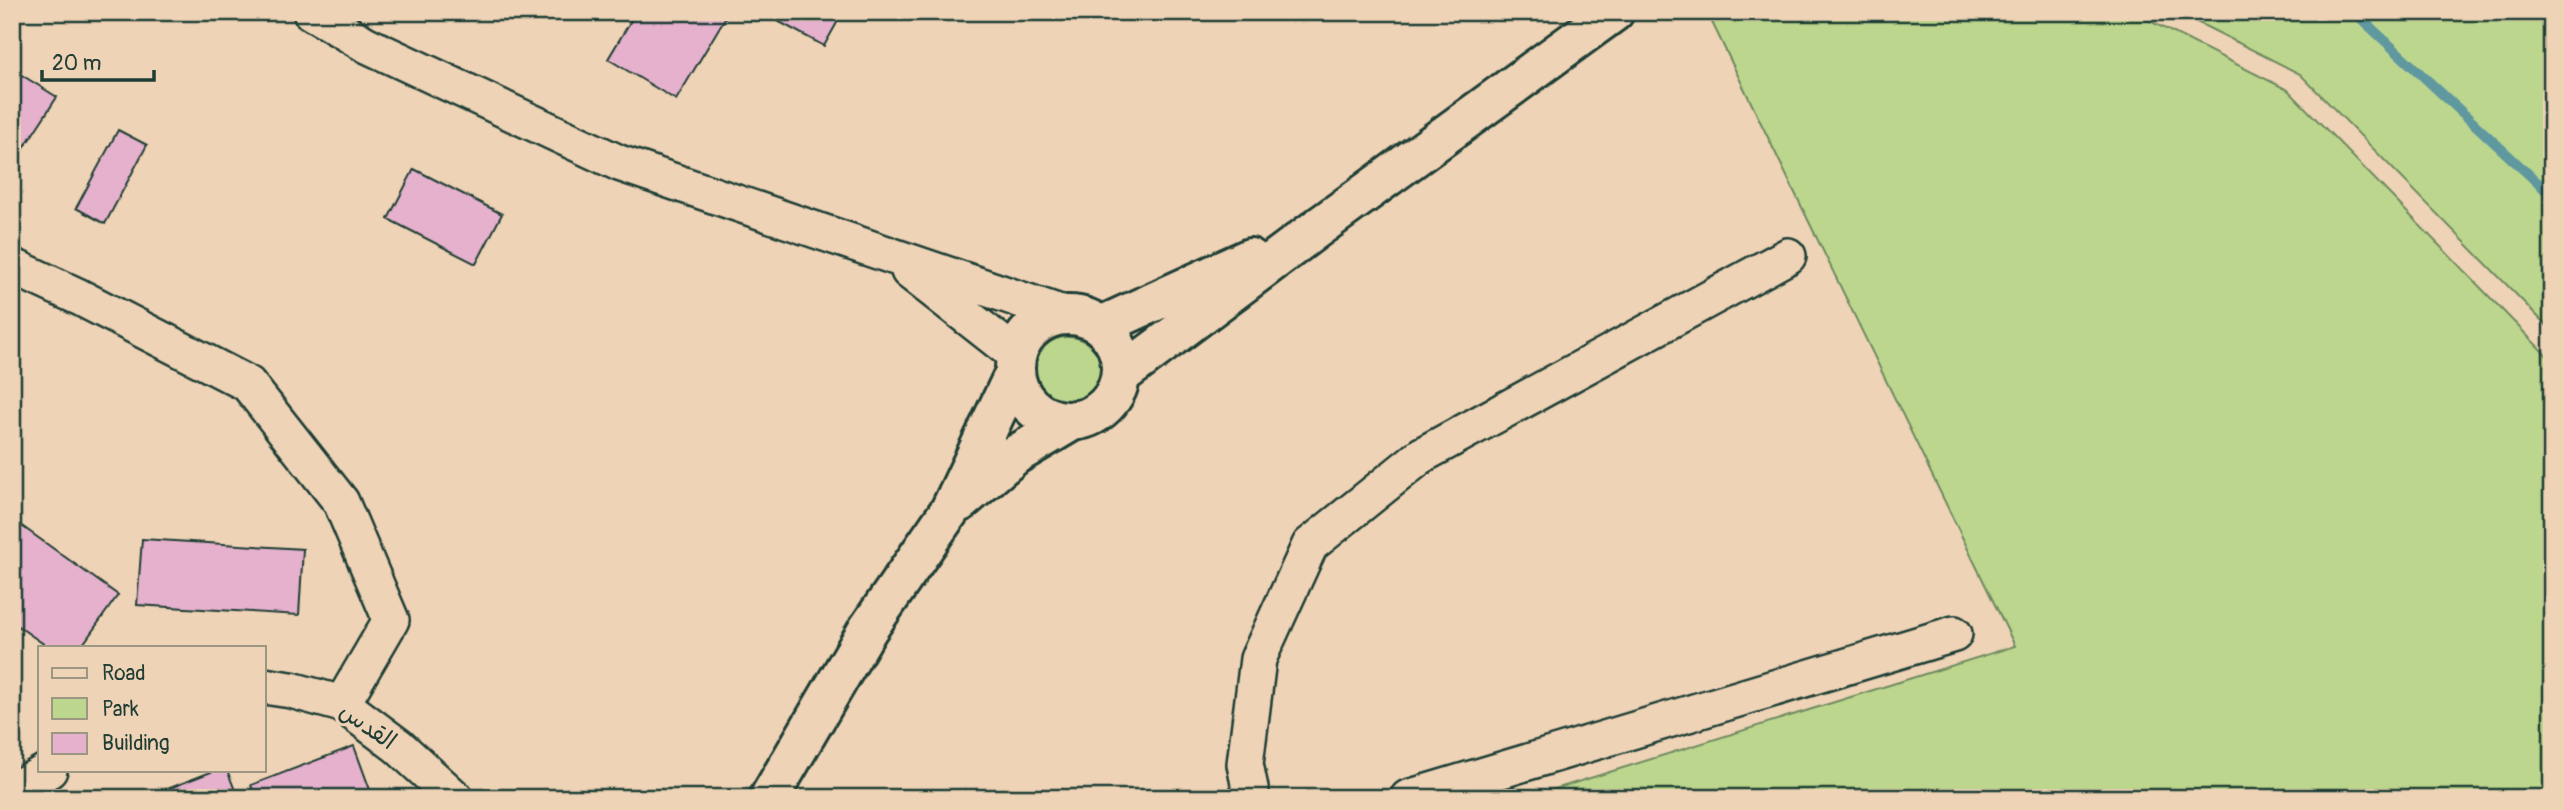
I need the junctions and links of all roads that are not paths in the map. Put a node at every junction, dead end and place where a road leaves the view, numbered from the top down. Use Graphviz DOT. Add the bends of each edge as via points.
graph roads {
  1 [pos="311,12"];
  2 [pos="1614,12"];
  3 [pos="1316,229"];
  4 [pos="890,256"];
  5 [pos="1788,256"];
  6 [pos="12,266"];
  7 [pos="1083,320"];
  8 [pos="1015,363"];
  9 [pos="1121,375"];
  10 [pos="1074,420"];
  11 [pos="950,510"];
  12 [pos="1954,634"];
  13 [pos="266,686"];
  14 [pos="342,705"];
  15 [pos="45,772"];
  16 [pos="783,781"];
  17 [pos="12,791"];
  18 [pos="455,798"];
  19 [pos="769,798"];
  20 [pos="1252,798"];
  21 [pos="1408,798"];
  1 -- 4 [label="street" via="365,44 619,163"];
  2 -- 3 [label="main road"];
  3 -- 7 [label="main road"];
  3 -- 9 [label="main road"];
  4 -- 7 [label="street"];
  4 -- 8 [label="street"];
  5 -- 20 [label="street" via="1422,455 1310,545 1258,659 1245,764"];
  6 -- 14 [label="street" via="248,384 341,502 391,620"];
  7 -- 8 [label="main road" via="1048,318 1023,340"];
  7 -- 9 [label="main road" via="1113,340"];
  8 -- 10 [label="main road" via="1018,388 1027,402 1055,420"];
  8 -- 11 [label="main road"];
  9 -- 10 [label="main road" via="1104,407"];
  10 -- 11 [label="main road" via="1015,455"];
  11 -- 16 [label="main road" via="868,629"];
  12 -- 21 [label="street"];
  13 -- 14 [label="street, القدس"];
  14 -- 18 [label="street, القدس" via="398,746"];
  15 -- 17 [label="street"];
  16 -- 19 [label="main road"];
}
